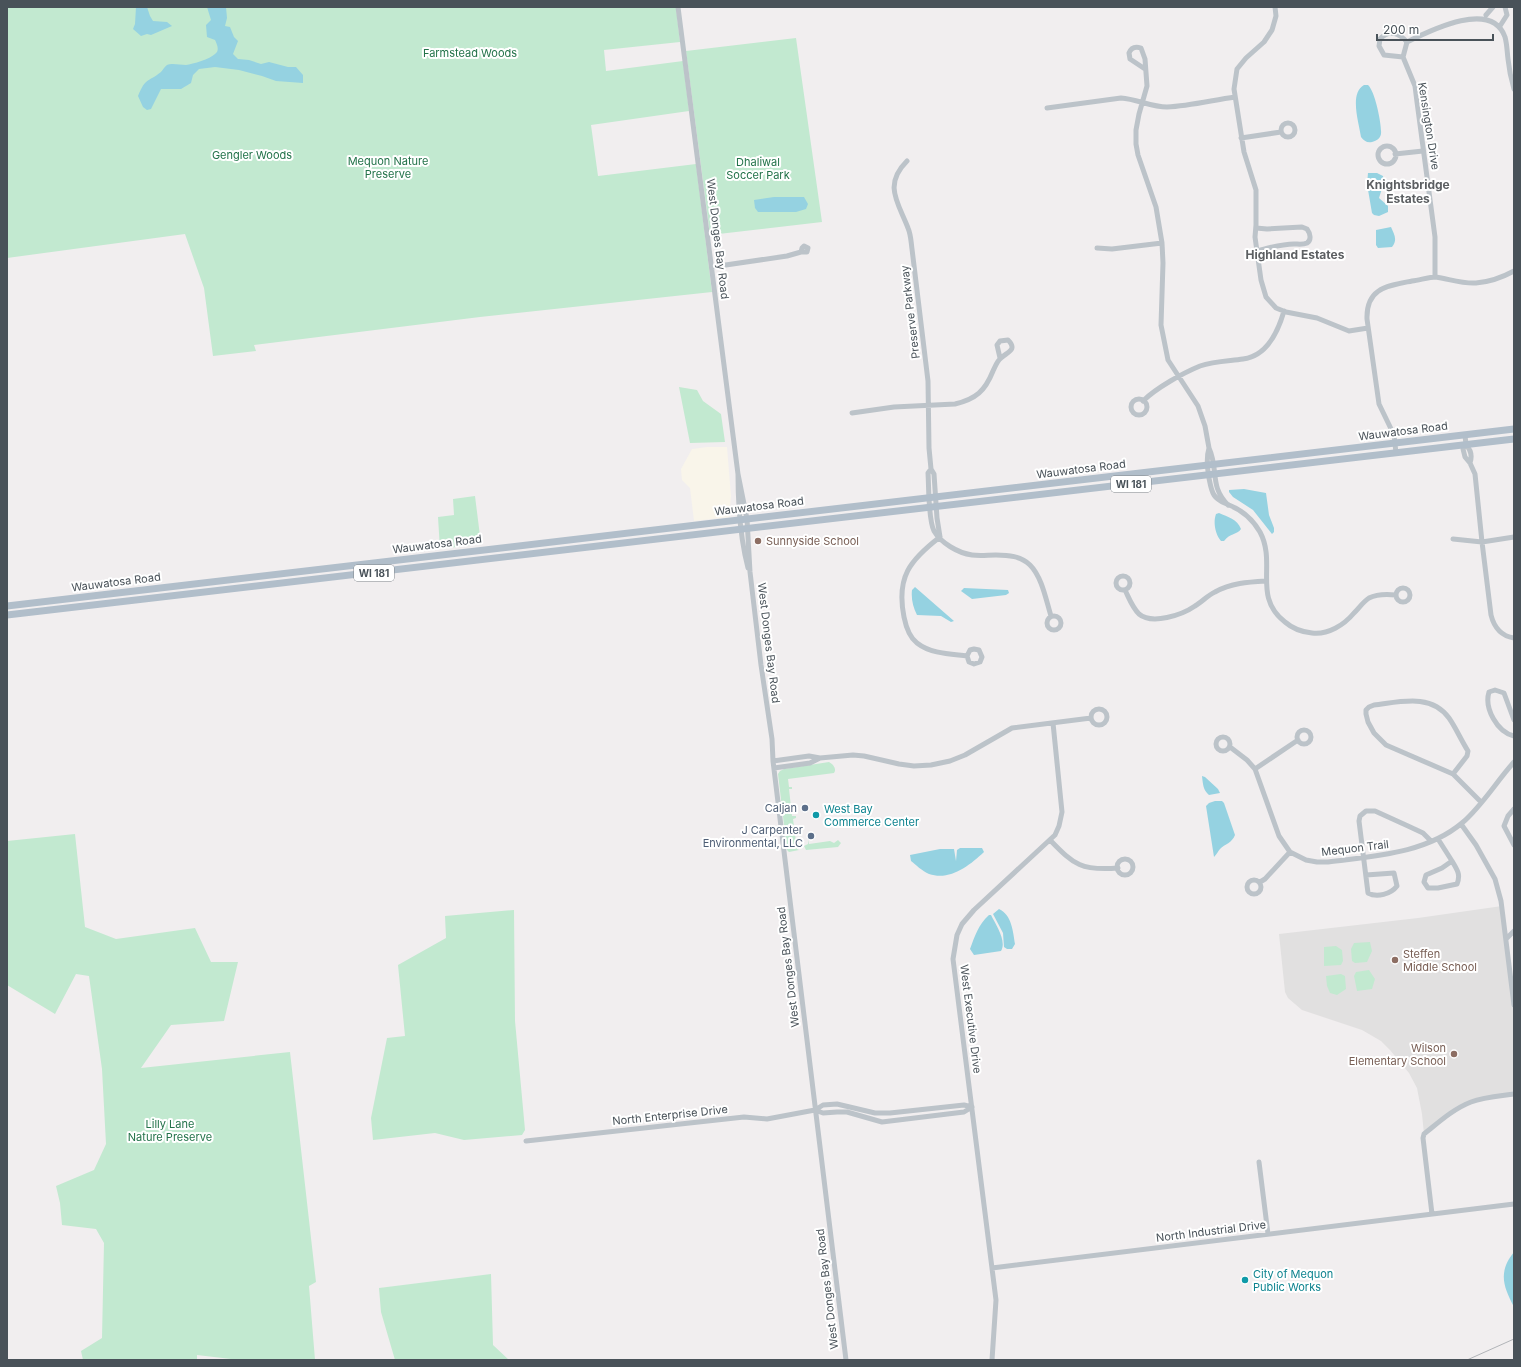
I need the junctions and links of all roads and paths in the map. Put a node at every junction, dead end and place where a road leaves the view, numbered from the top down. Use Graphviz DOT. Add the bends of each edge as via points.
graph roads {
  1 [pos="678,7"];
  2 [pos="1274,7"];
  3 [pos="1493,7"];
  4 [pos="1505,7"];
  5 [pos="1486,15"];
  6 [pos="1500,26"];
  7 [pos="1407,42"];
  8 [pos="1403,57"];
  9 [pos="1145,69"];
  10 [pos="1514,89"];
  11 [pos="1236,97"];
  12 [pos="1143,102"];
  13 [pos="1046,108"];
  14 [pos="1281,132"];
  15 [pos="1242,138"];
  16 [pos="1423,151"];
  17 [pos="1395,154"];
  18 [pos="907,160"];
  19 [pos="1256,228"];
  20 [pos="1162,243"];
  21 [pos="1098,248"];
  22 [pos="1256,251"];
  23 [pos="801,252"];
  24 [pos="712,266"];
  25 [pos="1514,271"];
  26 [pos="1435,277"];
  27 [pos="1284,311"];
  28 [pos="1368,328"];
  29 [pos="1000,358"];
  30 [pos="1179,377"];
  31 [pos="1143,401"];
  32 [pos="929,405"];
  33 [pos="852,413"];
  34 [pos="1514,428"];
  35 [pos="1465,435"];
  36 [pos="1514,439"];
  37 [pos="1395,443"];
  38 [pos="1466,445"];
  39 [pos="1396,453"];
  40 [pos="1210,464"];
  41 [pos="1211,474"];
  42 [pos="933,497"];
  43 [pos="934,507"];
  44 [pos="744,524"];
  45 [pos="940,537"];
  46 [pos="1514,537"];
  47 [pos="1453,539"];
  48 [pos="1482,542"];
  49 [pos="1266,581"];
  50 [pos="1125,590"];
  51 [pos="1396,595"];
  52 [pos="7,606"];
  53 [pos="7,615"];
  54 [pos="1051,616"];
  55 [pos="1514,638"];
  56 [pos="967,656"];
  57 [pos="1091,718"];
  58 [pos="1514,720"];
  59 [pos="1053,723"];
  60 [pos="1514,736"];
  61 [pos="1298,740"];
  62 [pos="1230,747"];
  63 [pos="820,758"];
  64 [pos="773,761"];
  65 [pos="1514,762"];
  66 [pos="774,768"];
  67 [pos="1255,769"];
  68 [pos="1453,774"];
  69 [pos="1481,802"];
  70 [pos="1514,809"];
  71 [pos="1461,824"];
  72 [pos="1438,839"];
  73 [pos="1050,840"];
  74 [pos="1431,841"];
  75 [pos="1514,844"];
  76 [pos="1290,852"];
  77 [pos="1363,857"];
  78 [pos="1452,861"];
  79 [pos="1118,868"];
  80 [pos="1366,875"];
  81 [pos="1260,882"];
  82 [pos="1514,931"];
  83 [pos="1506,939"];
  84 [pos="1513,985"];
  85 [pos="1514,1004"];
  86 [pos="1514,1094"];
  87 [pos="972,1107"];
  88 [pos="815,1110"];
  89 [pos="526,1141"];
  90 [pos="1259,1162"];
  91 [pos="1514,1204"];
  92 [pos="1432,1214"];
  93 [pos="1268,1234"];
  94 [pos="992,1268"];
  95 [pos="846,1360"];
  96 [pos="992,1360"];
  1 -- 24 [label="street, West Donges Bay Road"];
  2 -- 11 [label="street" via="1276,16 1272,30 1264,42 1237,69 1234,89"];
  3 -- 5 [label="street"];
  4 -- 6 [label="street" via="1507,14"];
  5 -- 6 [label="street"];
  5 -- 7 [label="street" via="1468,15 1442,24"];
  6 -- 10 [label="street" via="1506,40"];
  7 -- 8 [label="street"];
  7 -- 8 [label="street" via="1396,33 1389,33 1380,39 1379,46 1384,55"];
  8 -- 16 [label="street, Kensington Drive" via="1415,86"];
  9 -- 12 [label="street" via="1147,86"];
  11 -- 12 [label="street" via="1168,107"];
  11 -- 15 [label="street"];
  12 -- 13 [label="street" via="1121,98"];
  12 -- 20 [label="street" via="1136,130 1136,144 1156,207"];
  14 -- 15 [label="street"];
  15 -- 19 [label="street" via="1256,190"];
  16 -- 17 [label="street"];
  16 -- 26 [label="street, Kensington Drive" via="1435,237"];
  18 -- 32 [label="street, Preserve Parkway" via="899,169 894,183 895,196 909,230"];
  19 -- 22 [label="street"];
  19 -- 22 [label="street" via="1302,227 1310,234 1306,243 1286,244"];
  20 -- 21 [label="street" via="1112,249"];
  20 -- 30 [label="street" via="1161,325 1168,360"];
  22 -- 27 [label="street" via="1266,296 1276,308"];
  23 -- 24 [label="street"];
  24 -- 44 [label="street, West Donges Bay Road"];
  25 -- 26 [label="street" via="1493,280 1475,283"];
  26 -- 28 [label="street" via="1389,285 1381,289 1369,302"];
  27 -- 28 [label="street" via="1317,318 1349,331"];
  27 -- 30 [label="street" via="1270,342 1252,357 1200,366"];
  28 -- 37 [label="street" via="1379,404 1394,434"];
  29 -- 32 [label="street" via="984,389 976,396 955,404"];
  30 -- 31 [label="street" via="1151,393"];
  30 -- 40 [label="street" via="1198,406 1213,455"];
  32 -- 33 [label="street"];
  32 -- 42 [label="street, Preserve Parkway"];
  34 -- 35 [label="main road, Wauwatosa Road / WI 181"];
  35 -- 37 [label="main road, Wauwatosa Road / WI 181"];
  35 -- 38 [label="street"];
  36 -- 38 [label="main road, Wauwatosa Road / WI 181"];
  37 -- 39 [label="street"];
  37 -- 40 [label="main road, Wauwatosa Road / WI 181"];
  38 -- 39 [label="main road, Wauwatosa Road / WI 181"];
  38 -- 48 [label="street" via="1463,449 1465,457 1475,474"];
  39 -- 41 [label="main road, Wauwatosa Road / WI 181"];
  40 -- 41 [label="street"];
  40 -- 42 [label="main road, Wauwatosa Road / WI 181"];
  41 -- 43 [label="main road, Wauwatosa Road / WI 181"];
  41 -- 49 [label="street" via="1211,488 1215,496 1249,517 1260,532 1266,553"];
  42 -- 43 [label="street, Preserve Parkway"];
  42 -- 44 [label="main road, Wauwatosa Road / WI 181" via="784,514"];
  43 -- 44 [label="main road, Wauwatosa Road / WI 181"];
  43 -- 45 [label="street, Preserve Parkway" via="933,527"];
  44 -- 52 [label="main road, Wauwatosa Road / WI 181"];
  44 -- 53 [label="main road, Wauwatosa Road / WI 181" via="698,535"];
  44 -- 64 [label="street, West Donges Bay Road" via="745,557 750,572"];
  45 -- 54 [label="street" via="963,553 1007,555 1025,561 1039,579"];
  45 -- 56 [label="street" via="918,555 905,576 901,597 905,624 916,643 925,648"];
  46 -- 48 [label="street"];
  47 -- 48 [label="street"];
  48 -- 55 [label="street" via="1493,623 1498,631"];
  49 -- 50 [label="street" via="1227,586 1183,613 1160,618 1140,615"];
  49 -- 51 [label="street" via="1268,600 1277,616 1299,631 1314,633 1334,629 1343,624 1370,598"];
  57 -- 59 [label="street"];
  58 -- 60 [label="street" via="1504,693 1496,690 1489,692 1487,698 1491,714 1503,730"];
  59 -- 63 [label="street" via="1012,728 965,755 937,764 914,766 853,755"];
  59 -- 73 [label="street, West Executive Drive" via="1062,812 1060,826"];
  61 -- 67 [label="street"];
  62 -- 67 [label="street"];
  63 -- 64 [label="street" via="809,756"];
  63 -- 66 [label="street" via="810,763"];
  64 -- 66 [label="street, West Donges Bay Road"];
  65 -- 69 [label="street, Mequon Trail"];
  66 -- 88 [label="street, West Donges Bay Road"];
  67 -- 76 [label="street" via="1279,836"];
  68 -- 68 [label="street" via="1468,751 1443,712 1430,703 1415,700 1374,705 1366,710 1368,722 1374,733 1386,745"];
  68 -- 69 [label="street"];
  69 -- 71 [label="street, Mequon Trail"];
  70 -- 75 [label="street" via="1504,826"];
  71 -- 72 [label="street, Mequon Trail"];
  71 -- 83 [label="street" via="1495,879"];
  72 -- 74 [label="street, Mequon Trail"];
  72 -- 78 [label="street"];
  73 -- 79 [label="street" via="1070,860 1078,864 1088,868"];
  73 -- 87 [label="street, West Executive Drive" via="974,910 962,924 957,935 953,959"];
  74 -- 77 [label="street, Mequon Trail" via="1404,852"];
  74 -- 77 [label="street" via="1423,833 1395,820 1375,811 1366,811 1360,816 1359,821"];
  76 -- 77 [label="street, Mequon Trail" via="1317,862"];
  76 -- 81 [label="street"];
  77 -- 80 [label="street"];
  78 -- 78 [label="street" via="1426,875 1424,882 1428,888 1457,884 1459,873"];
  80 -- 80 [label="street" via="1368,893 1372,895 1391,892 1397,886 1394,874"];
  82 -- 83 [label="street"];
  83 -- 84 [label="street"];
  84 -- 85 [label="street"];
  86 -- 92 [label="street" via="1470,1102 1424,1134"];
  87 -- 88 [label="street, North Enterprise Drive" via="964,1105 875,1113 837,1104 823,1105"];
  87 -- 88 [label="street, North Enterprise Drive" via="964,1112 882,1122 847,1112 823,1113"];
  87 -- 94 [label="street, West Executive Drive"];
  88 -- 89 [label="street, North Enterprise Drive" via="767,1119 744,1117"];
  88 -- 95 [label="street, West Donges Bay Road"];
  90 -- 93 [label="street"];
  91 -- 92 [label="street, North Industrial Drive"];
  92 -- 93 [label="street, North Industrial Drive"];
  93 -- 94 [label="street, North Industrial Drive"];
  94 -- 96 [label="street, West Executive Drive" via="996,1300"];
}
